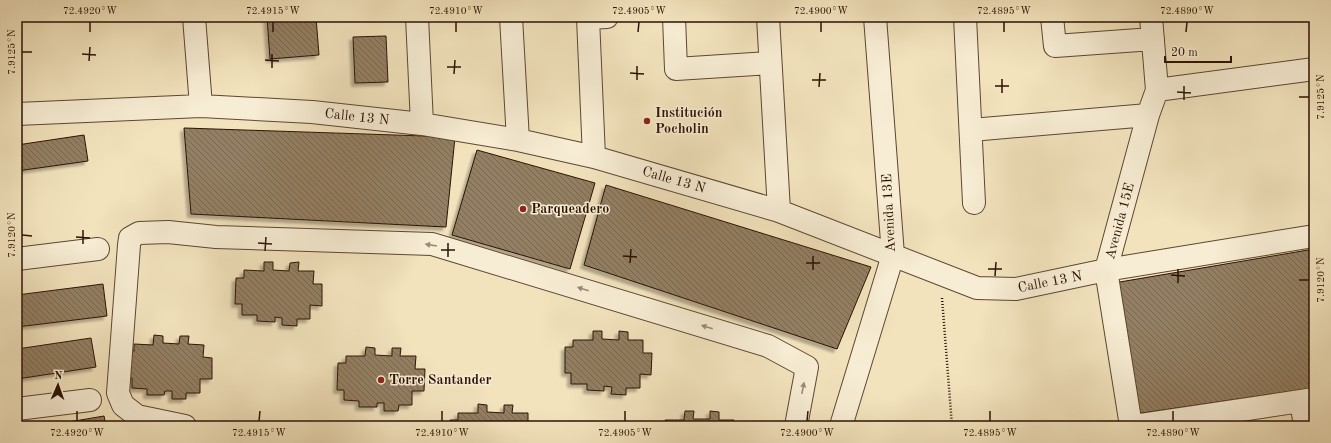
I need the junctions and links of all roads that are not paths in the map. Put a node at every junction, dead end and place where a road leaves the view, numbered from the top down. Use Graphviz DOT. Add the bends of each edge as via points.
graph roads {
  1 [pos="194,17"];
  2 [pos="417,17"];
  3 [pos="511,17"];
  4 [pos="607,17"];
  5 [pos="674,17"];
  6 [pos="768,17"];
  7 [pos="875,17"];
  8 [pos="878,17"];
  9 [pos="965,17"];
  10 [pos="1052,17"];
  11 [pos="1150,17"];
  12 [pos="1153,39"];
  13 [pos="770,63"];
  14 [pos="1314,69"];
  15 [pos="1157,90"];
  16 [pos="201,106"];
  17 [pos="17,114"];
  18 [pos="1148,115"];
  19 [pos="422,124"];
  20 [pos="971,130"];
  21 [pos="518,140"];
  22 [pos="594,157"];
  23 [pos="974,203"];
  24 [pos="779,211"];
  25 [pos="1314,236"];
  26 [pos="98,249"];
  27 [pos="893,255"];
  28 [pos="17,259"];
  29 [pos="1106,270"];
  30 [pos="90,400"];
  31 [pos="1308,400"];
  32 [pos="17,409"];
  33 [pos="185,426"];
  34 [pos="796,426"];
  35 [pos="841,426"];
  36 [pos="1132,426"];
  37 [pos="1305,426"];
  1 -- 16 [label="street"];
  2 -- 19 [label="street"];
  3 -- 21 [label="street"];
  4 -- 22 [label="street" via="588,18"];
  5 -- 13 [label="street" via="676,69"];
  6 -- 13 [label="street"];
  7 -- 8 [label="street"];
  7 -- 27 [label="street, Avenida 13E"];
  9 -- 20 [label="street"];
  10 -- 12 [label="street" via="1055,46"];
  11 -- 12 [label="street, Avenida 15E"];
  12 -- 15 [label="street, Avenida 15E"];
  13 -- 24 [label="street"];
  14 -- 15 [label="street"];
  15 -- 18 [label="street, Avenida 15E"];
  16 -- 17 [label="street, Calle 13 N"];
  16 -- 19 [label="street, Calle 13 N" via="312,112"];
  18 -- 20 [label="street"];
  18 -- 29 [label="street, Avenida 15E"];
  19 -- 21 [label="street, Calle 13 N"];
  20 -- 23 [label="street"];
  21 -- 22 [label="street, Calle 13 N"];
  22 -- 24 [label="street, Calle 13 N"];
  24 -- 27 [label="street, Calle 13 N"];
  25 -- 29 [label="street, Calle 13 N"];
  26 -- 28 [label="street"];
  27 -- 29 [label="street, Calle 13 N" via="977,288 1016,289"];
  27 -- 35 [label="street, Avenida 13E"];
  29 -- 36 [label="street, Avenida 15E"];
  30 -- 32 [label="street"];
  31 -- 36 [label="street"];
  31 -- 37 [label="street"];
  34 -- 33 [label="street, one-way" via="807,367 768,346 432,244 216,237 168,232 139,233 130,238 129,245 118,393 123,406 137,416"];
}
